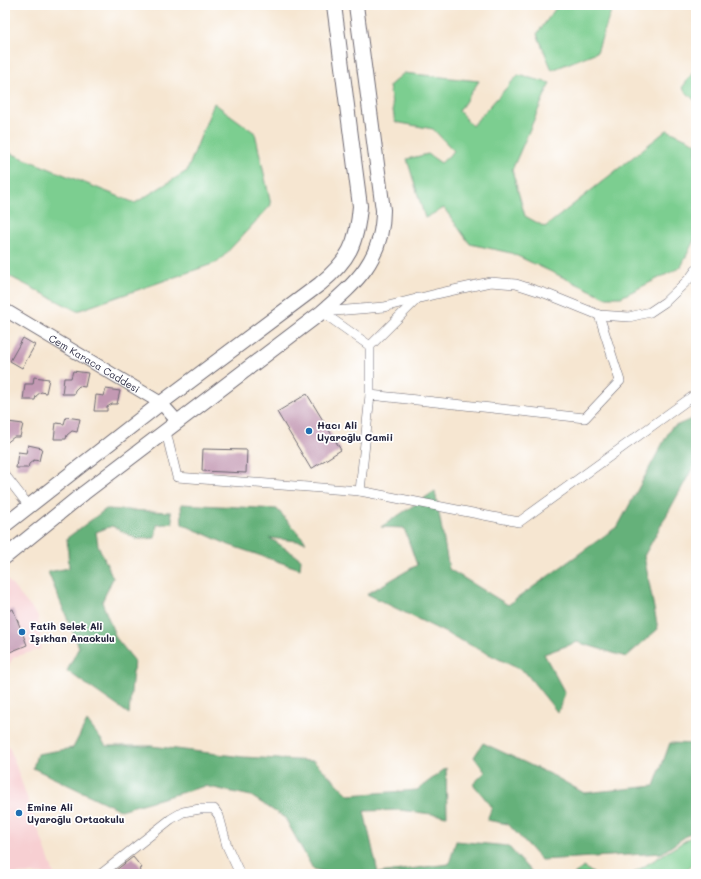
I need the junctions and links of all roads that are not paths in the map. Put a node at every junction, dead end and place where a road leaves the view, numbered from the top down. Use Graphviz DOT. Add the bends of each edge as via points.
graph roads {
  1 [pos="334,5"];
  2 [pos="356,5"];
  3 [pos="696,270"];
  4 [pos="418,298"];
  5 [pos="5,310"];
  6 [pos="322,312"];
  7 [pos="599,315"];
  8 [pos="370,346"];
  9 [pos="696,394"];
  10 [pos="370,395"];
  11 [pos="161,403"];
  12 [pos="178,422"];
  13 [pos="166,432"];
  14 [pos="5,475"];
  15 [pos="360,491"];
  16 [pos="29,506"];
  17 [pos="5,525"];
  18 [pos="5,557"];
  19 [pos="101,874"];
  20 [pos="240,874"];
  1 -- 11 [label="main road" via="360,206 353,243 346,259 330,276"];
  2 -- 6 [label="main road" via="383,225 375,253 368,266 347,290"];
  3 -- 7 [label="street" via="665,302 650,312 629,317"];
  4 -- 6 [label="street" via="384,307"];
  4 -- 7 [label="street" via="490,282 516,284"];
  4 -- 8 [label="street"];
  5 -- 11 [label="street, Cem Karaca Caddesi"];
  6 -- 8 [label="street"];
  6 -- 12 [label="main road"];
  7 -- 10 [label="street" via="620,381 585,418"];
  8 -- 10 [label="street"];
  9 -- 15 [label="street" via="519,522"];
  10 -- 15 [label="street"];
  11 -- 12 [label="street, Cem Karaca Caddesi"];
  11 -- 16 [label="main road"];
  12 -- 13 [label="main road"];
  13 -- 15 [label="street" via="177,476"];
  13 -- 18 [label="main road" via="84,493"];
  14 -- 16 [label="street"];
  16 -- 17 [label="main road"];
  19 -- 20 [label="street" via="171,819 183,812 200,809 214,810 219,816 227,846"];
}
